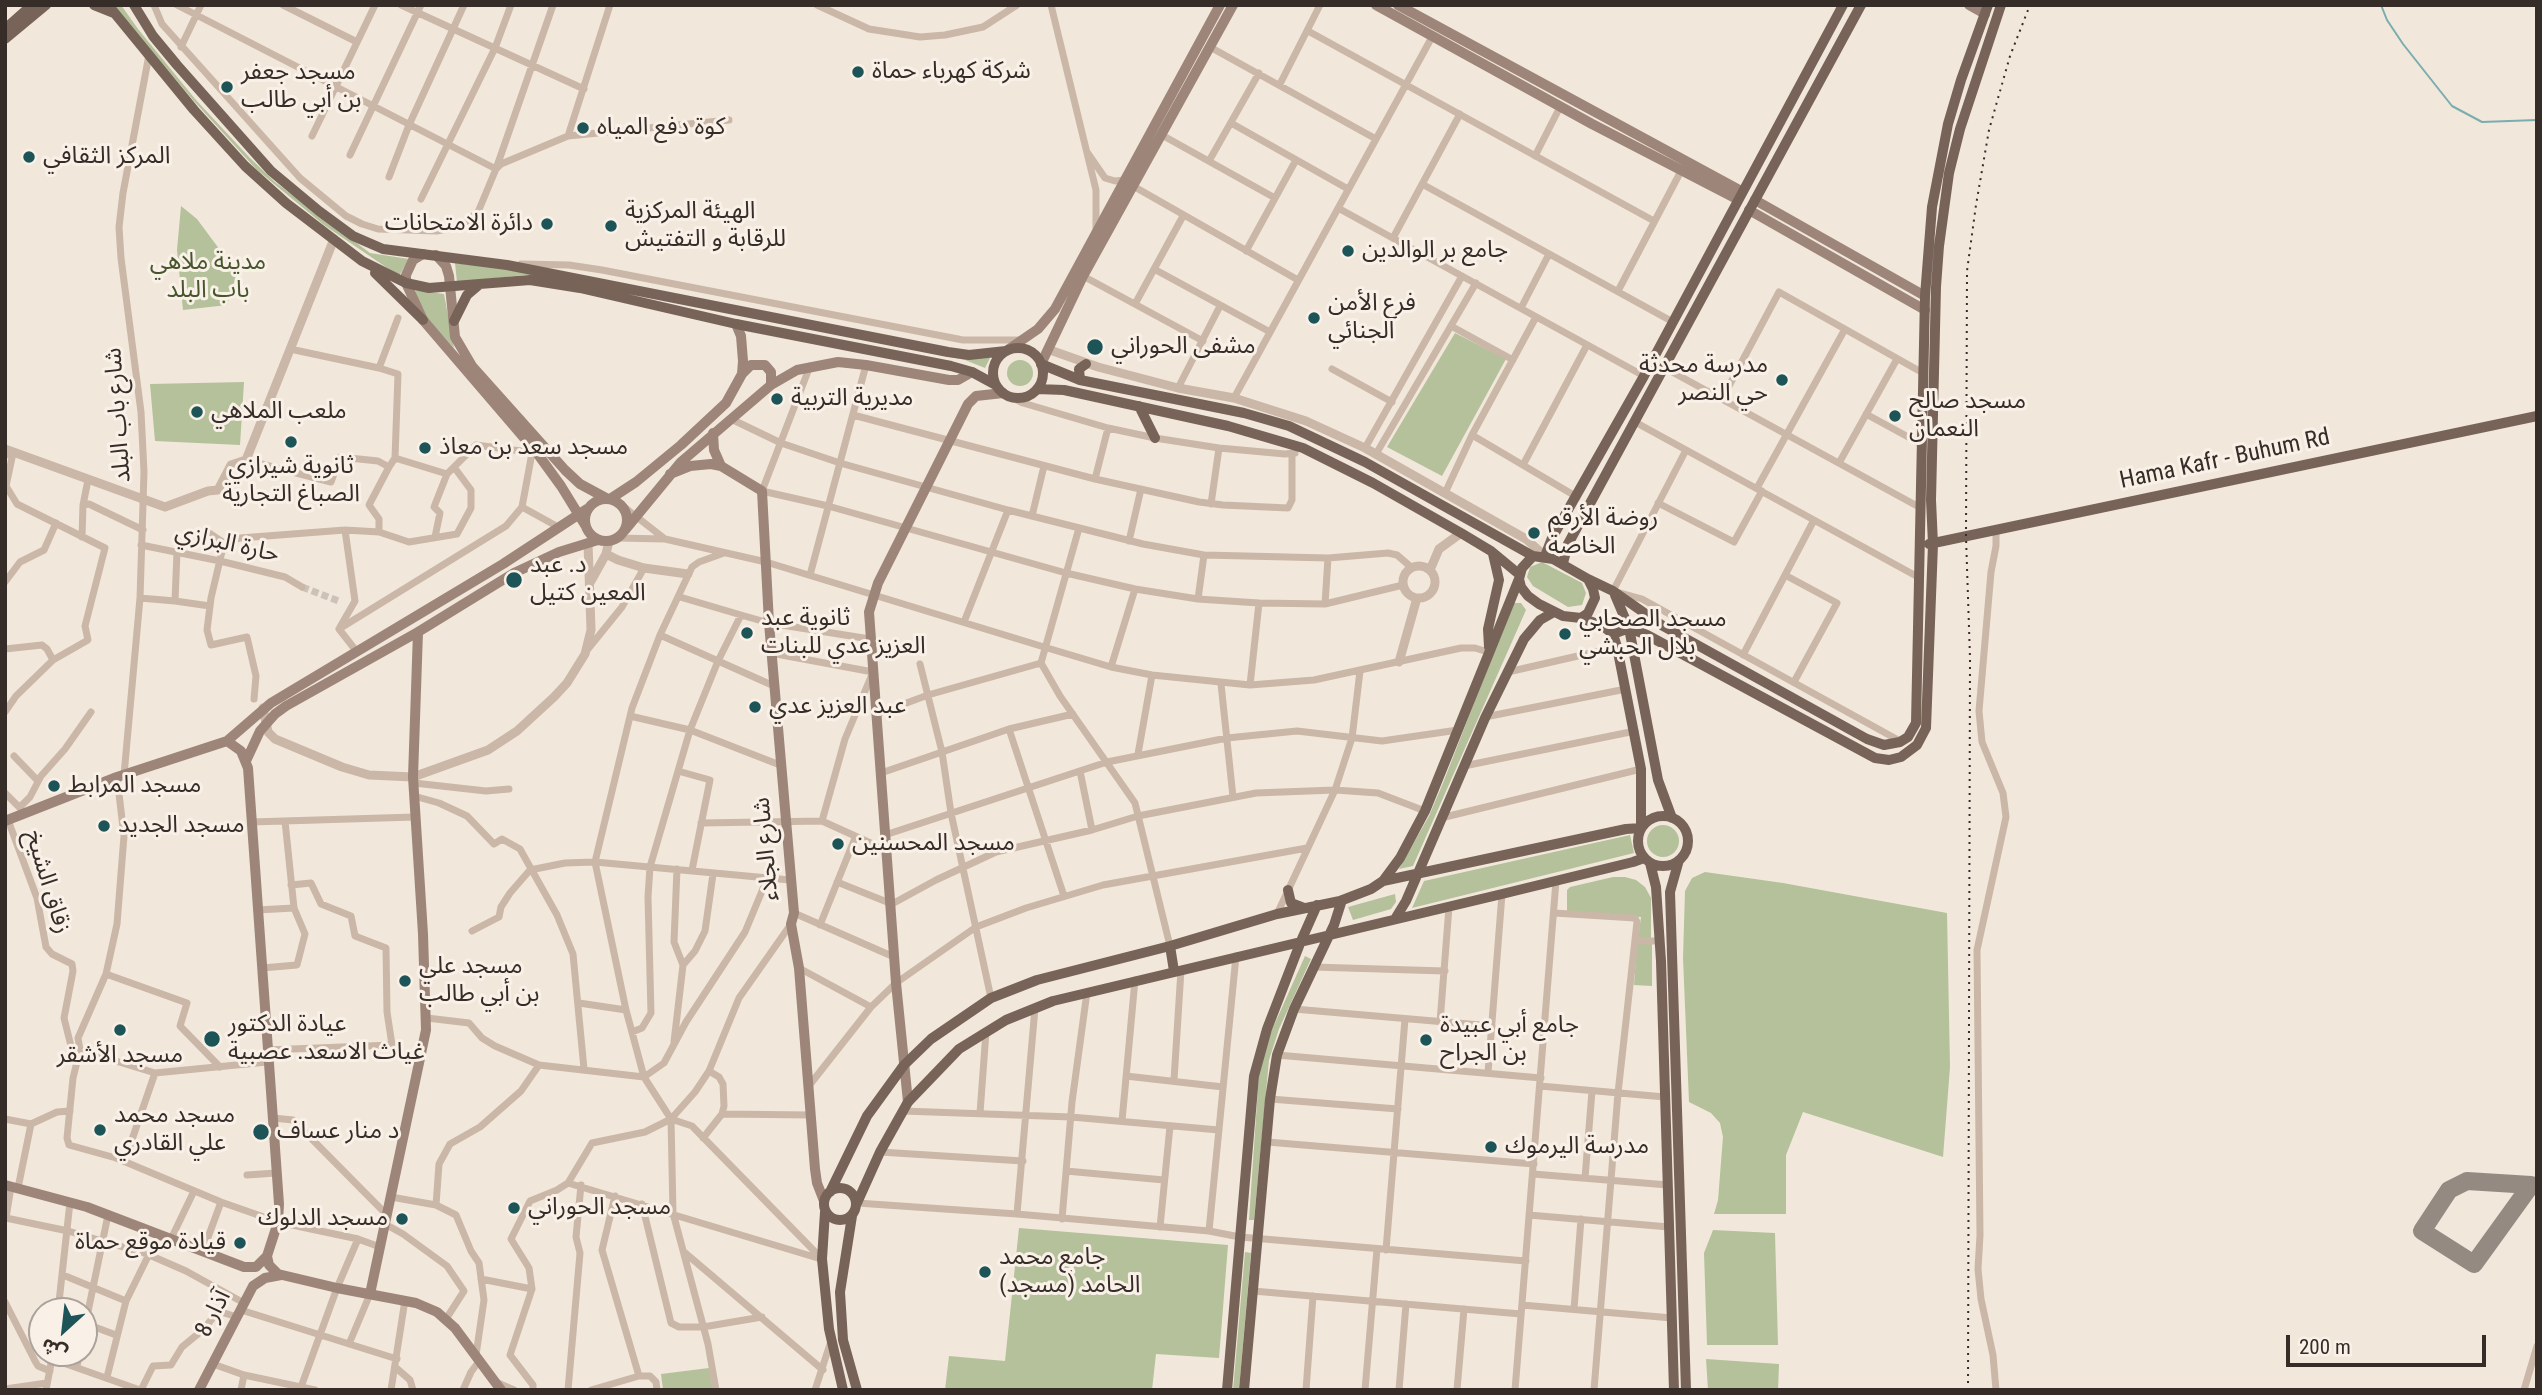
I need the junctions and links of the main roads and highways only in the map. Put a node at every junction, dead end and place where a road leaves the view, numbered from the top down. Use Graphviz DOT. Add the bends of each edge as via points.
graph roads {
  1 [pos="32,5"];
  2 [pos="47,5"];
  3 [pos="94,5"];
  4 [pos="1220,5"];
  5 [pos="1233,5"];
  6 [pos="1376,5"];
  7 [pos="1398,5"];
  8 [pos="1843,5"];
  9 [pos="1861,5"];
  10 [pos="1969,5"];
  11 [pos="2001,5"];
  12 [pos="134,6"];
  13 [pos="111,9"];
  14 [pos="1987,10"];
  15 [pos="5,29"];
  16 [pos="5,39"];
  17 [pos="299,178"];
  18 [pos="1128,184"];
  19 [pos="289,188"];
  20 [pos="1739,195"];
  21 [pos="1752,205"];
  22 [pos="1934,246"];
  23 [pos="423,254"];
  24 [pos="436,255"];
  25 [pos="362,261"];
  26 [pos="406,283"];
  27 [pos="480,284"];
  28 [pos="450,288"];
  29 [pos="1925,296"];
  30 [pos="1925,310"];
  31 [pos="423,320"];
  32 [pos="453,321"];
  33 [pos="736,324"];
  34 [pos="890,326"];
  35 [pos="929,334"];
  36 [pos="887,340"];
  37 [pos="927,348"];
  38 [pos="1006,351"];
  39 [pos="1041,364"];
  40 [pos="1086,364"];
  41 [pos="972,372"];
  42 [pos="742,374"];
  43 [pos="1080,380"];
  44 [pos="771,385"];
  45 [pos="1038,389"];
  46 [pos="1004,392"];
  47 [pos="1139,407"];
  48 [pos="1927,407"];
  49 [pos="2531,417"];
  50 [pos="713,433"];
  51 [pos="1155,438"];
  52 [pos="721,466"];
  53 [pos="670,474"];
  54 [pos="608,498"];
  55 [pos="583,517"];
  56 [pos="607,538"];
  57 [pos="1933,544"];
  58 [pos="1919,545"];
  59 [pos="1491,551"];
  60 [pos="1539,556"];
  61 [pos="1563,563"];
  62 [pos="1519,577"];
  63 [pos="1588,579"];
  64 [pos="1613,592"];
  65 [pos="1554,612"];
  66 [pos="1581,618"];
  67 [pos="1629,628"];
  68 [pos="418,632"];
  69 [pos="1613,634"];
  70 [pos="1488,650"];
  71 [pos="227,741"];
  72 [pos="246,761"];
  73 [pos="1672,818"];
  74 [pos="6,821"];
  75 [pos="1642,828"];
  76 [pos="1647,860"];
  77 [pos="1679,860"];
  78 [pos="1417,874"];
  79 [pos="1383,881"];
  80 [pos="1288,890"];
  81 [pos="1342,900"];
  82 [pos="1312,907"];
  83 [pos="1395,919"];
  84 [pos="1329,935"];
  85 [pos="1301,941"];
  86 [pos="1170,946"];
  87 [pos="1178,970"];
  88 [pos="904,1065"];
  89 [pos="905,1106"];
  90 [pos="11,1187"];
  91 [pos="826,1201"];
  92 [pos="857,1203"];
  93 [pos="852,1216"];
  94 [pos="267,1256"];
  95 [pos="243,1267"];
  96 [pos="282,1275"];
  97 [pos="249,1292"];
  98 [pos="370,1294"];
  99 [pos="498,1386"];
  100 [pos="199,1390"];
  101 [pos="843,1390"];
  102 [pos="857,1390"];
  103 [pos="1227,1390"];
  104 [pos="1244,1390"];
  105 [pos="1674,1390"];
  106 [pos="1686,1390"];
  1 -- 15 [label="main road"];
  2 -- 16 [label="main road"];
  3 -- 13 [label="main road"];
  4 -- 18 [label="main road"];
  5 -- 18 [label="main road"];
  6 -- 20 [label="main road" via="1681,171"];
  7 -- 20 [label="main road"];
  8 -- 20 [label="main road"];
  9 -- 21 [label="main road"];
  10 -- 14 [label="main road"];
  11 -- 22 [label="main road" via="1960,129"];
  12 -- 19 [label="main road" via="177,65"];
  13 -- 25 [label="main road" via="245,166"];
  14 -- 22 [label="main road" via="1948,124 1936,186"];
  17 -- 19 [label="main road"];
  18 -- 38 [label="main road" via="1055,309"];
  18 -- 39 [label="main road"];
  19 -- 23 [label="main road" via="353,236 383,249"];
  20 -- 60 [label="main road" via="1577,497"];
  21 -- 29 [label="main road"];
  21 -- 30 [label="main road"];
  21 -- 61 [label="main road" via="1568,544"];
  22 -- 29 [label="main road"];
  22 -- 48 [label="main road" via="1936,287"];
  23 -- 24 [label="main road"];
  23 -- 26 [label="main road" via="413,260"];
  24 -- 28 [label="main road" via="446,265"];
  24 -- 36 [label="main road"];
  25 -- 26 [label="main road"];
  25 -- 31 [label="main road"];
  26 -- 28 [label="main road"];
  26 -- 31 [label="main road"];
  27 -- 28 [label="main road"];
  27 -- 32 [label="main road" via="467,295"];
  27 -- 33 [label="main road" via="530,280"];
  28 -- 32 [label="main road"];
  29 -- 30 [label="main road"];
  30 -- 48 [label="main road"];
  31 -- 55 [label="main road"];
  32 -- 54 [label="main road" via="455,337 472,366 565,470 580,484"];
  33 -- 41 [label="main road"];
  33 -- 42 [label="main road" via="743,349"];
  34 -- 36 [label="main road"];
  35 -- 37 [label="main road"];
  36 -- 37 [label="main road"];
  37 -- 38 [label="main road" via="969,355"];
  38 -- 39 [label="main road" via="1023,349"];
  38 -- 46 [label="main road" via="993,369"];
  39 -- 43 [label="main road"];
  39 -- 45 [label="main road" via="1043,377"];
  40 -- 43 [label="main road" via="1079,369"];
  41 -- 44 [label="main road" via="949,380 838,362 810,366"];
  41 -- 46 [label="main road"];
  42 -- 44 [label="main road" via="755,364 765,365 771,372"];
  42 -- 54 [label="main road" via="718,412 636,482"];
  43 -- 60 [label="main road" via="1289,426"];
  44 -- 50 [label="main road"];
  45 -- 46 [label="main road" via="1026,397"];
  45 -- 47 [label="main road" via="1064,390"];
  46 -- 88 [label="main road" via="972,399 873,594 869,612"];
  47 -- 51 [label="main road"];
  47 -- 59 [label="main road" via="1251,432 1373,483"];
  48 -- 57 [label="main road"];
  48 -- 58 [label="main road" via="1921,444"];
  49 -- 57 [label="main road, Hama Kafr - Buhum Rd"];
  50 -- 52 [label="main road"];
  50 -- 53 [label="main road"];
  52 -- 53 [label="main road" via="700,464"];
  52 -- 91 [label="main road, شارع الجلاء" via="762,491 792,918 817,1183"];
  53 -- 56 [label="main road" via="635,518"];
  54 -- 55 [label="main road" via="595,501"];
  54 -- 56 [label="main road" via="627,515"];
  55 -- 56 [label="main road" via="588,531"];
  55 -- 71 [label="main road" via="263,708"];
  56 -- 68 [label="main road" via="559,552 514,573"];
  57 -- 58 [label="main road, Hama Kafr - Buhum Rd"];
  57 -- 67 [label="main road" via="1926,728 1917,745 1901,757 1875,758 1687,654"];
  58 -- 64 [label="main road" via="1916,723 1908,737 1884,745 1662,626"];
  59 -- 62 [label="main road"];
  59 -- 70 [label="main road" via="1499,580"];
  60 -- 61 [label="main road"];
  60 -- 62 [label="main road" via="1522,568"];
  61 -- 63 [label="main road"];
  62 -- 65 [label="main road" via="1528,596"];
  62 -- 70 [label="main road"];
  63 -- 64 [label="main road"];
  63 -- 66 [label="main road" via="1595,598"];
  64 -- 67 [label="main road"];
  65 -- 66 [label="main road"];
  65 -- 78 [label="main road" via="1531,628 1485,718"];
  66 -- 69 [label="main road"];
  67 -- 69 [label="main road"];
  67 -- 73 [label="main road" via="1658,780"];
  68 -- 72 [label="main road" via="286,706 266,722"];
  68 -- 98 [label="main road" via="413,780 427,1018"];
  69 -- 75 [label="main road" via="1641,769"];
  70 -- 79 [label="main road" via="1425,811"];
  71 -- 72 [label="main road" via="237,746"];
  71 -- 74 [label="main road" via="22,810"];
  72 -- 94 [label="main road" via="276,1172 278,1222"];
  73 -- 75 [label="main road" via="1653,818"];
  73 -- 77 [label="main road" via="1682,825 1688,839"];
  75 -- 76 [label="main road" via="1638,843"];
  75 -- 78 [label="main road"];
  76 -- 77 [label="main road" via="1665,866"];
  76 -- 83 [label="main road"];
  76 -- 105 [label="main road" via="1656,887 1660,941"];
  77 -- 106 [label="main road" via="1670,892"];
  78 -- 79 [label="main road"];
  78 -- 83 [label="main road"];
  79 -- 81 [label="main road"];
  80 -- 82 [label="main road" via="1291,903"];
  81 -- 82 [label="main road"];
  81 -- 84 [label="main road"];
  82 -- 85 [label="main road"];
  82 -- 86 [label="main road"];
  83 -- 84 [label="main road"];
  84 -- 85 [label="main road"];
  84 -- 104 [label="main road" via="1277,1055"];
  85 -- 87 [label="main road"];
  85 -- 103 [label="main road" via="1254,1076"];
  86 -- 87 [label="main road"];
  86 -- 88 [label="main road" via="991,998 931,1039"];
  87 -- 89 [label="main road" via="1087,992 1006,1020 959,1049"];
  88 -- 89 [label="main road"];
  88 -- 91 [label="main road" via="867,1116"];
  89 -- 92 [label="main road"];
  90 -- 95 [label="main road" via="108,1215"];
  91 -- 92 [label="main road" via="839,1188 849,1190"];
  91 -- 93 [label="main road" via="837,1221"];
  91 -- 101 [label="main road" via="822,1259 831,1340"];
  92 -- 93 [label="main road"];
  93 -- 102 [label="main road" via="840,1292 843,1340"];
  94 -- 95 [label="main road" via="256,1267"];
  94 -- 96 [label="main road" via="271,1269"];
  95 -- 97 [label="main road" via="250,1281"];
  96 -- 97 [label="main road, 8 آذار" via="265,1278"];
  96 -- 98 [label="main road"];
  97 -- 100 [label="main road, 8 آذار"];
  98 -- 99 [label="main road" via="427,1306 446,1319"];
}
